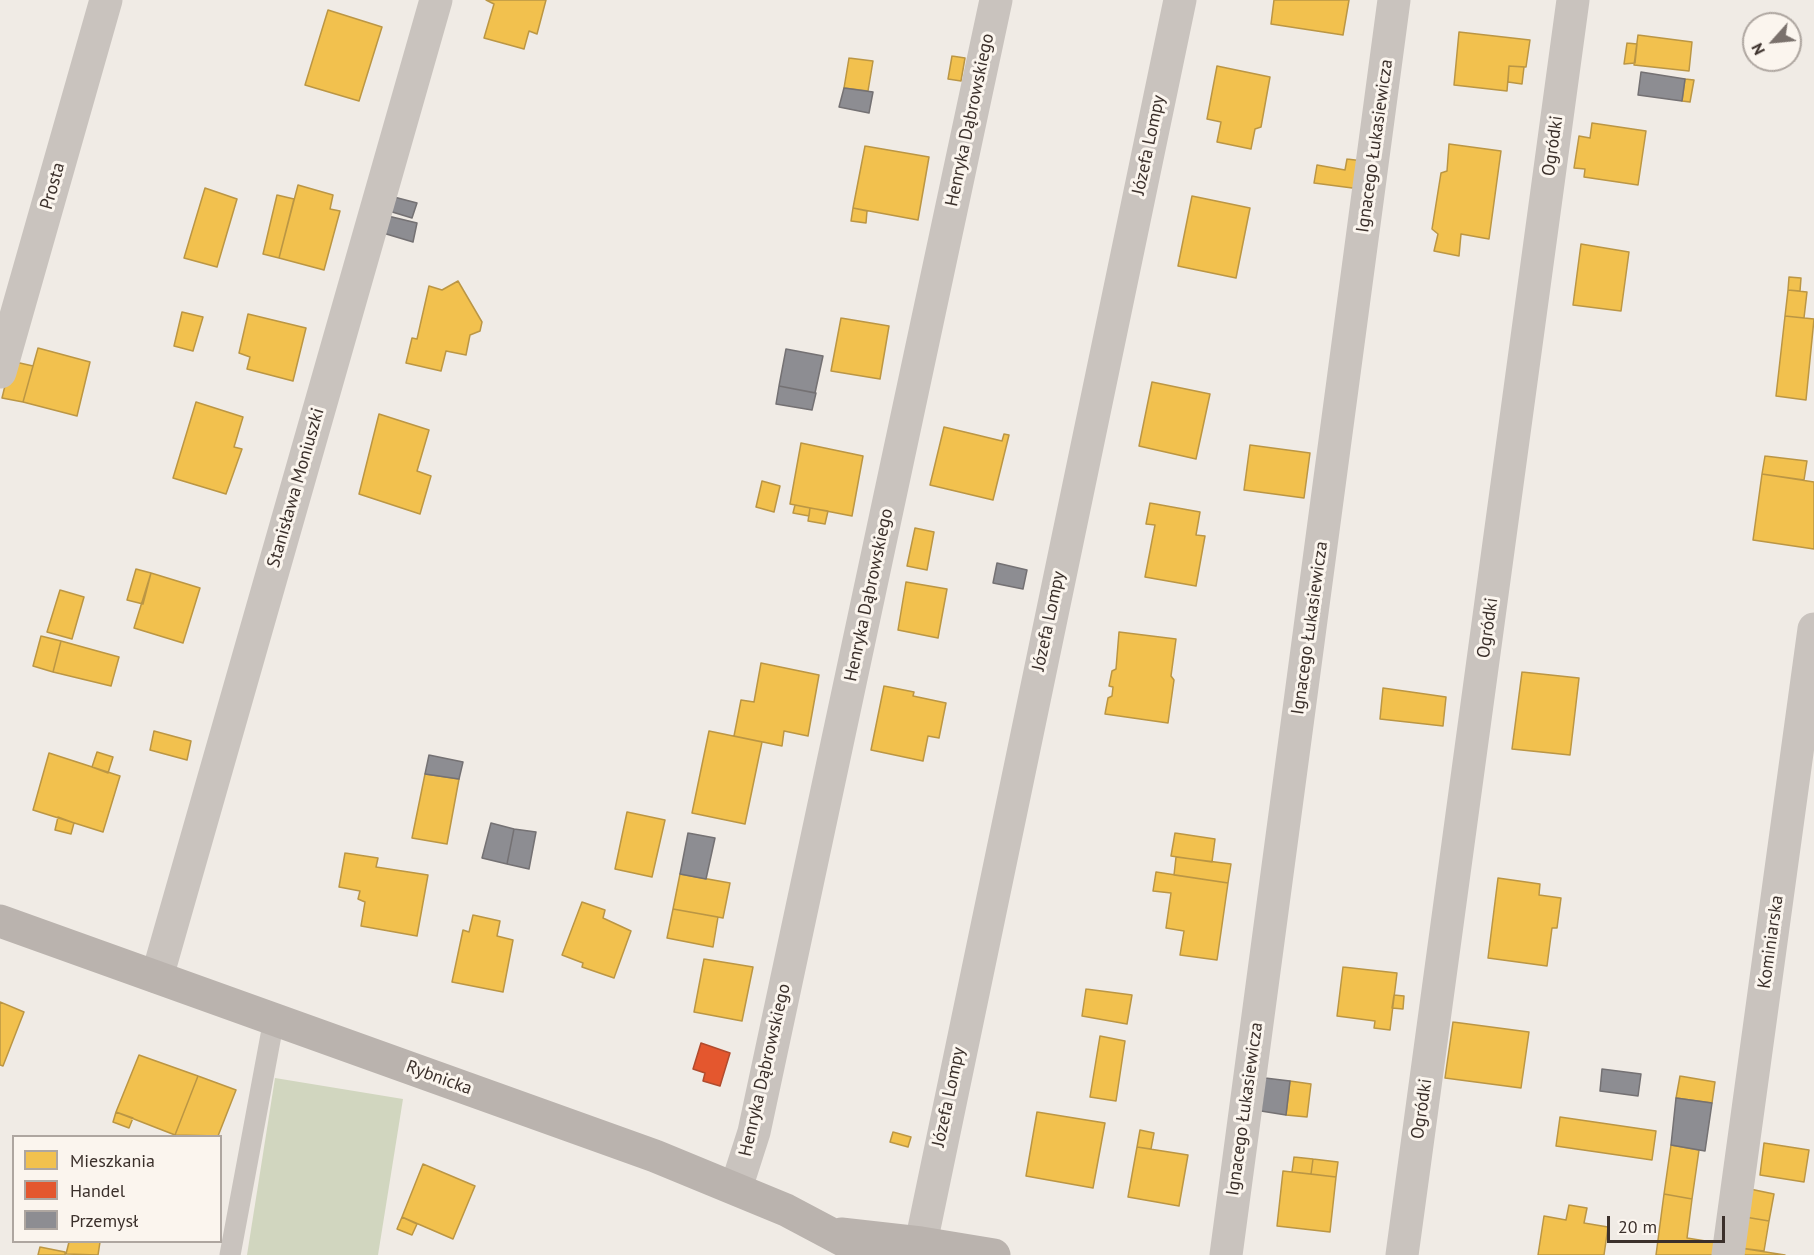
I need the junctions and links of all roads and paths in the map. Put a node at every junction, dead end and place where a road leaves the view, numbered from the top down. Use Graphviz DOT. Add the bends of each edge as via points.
graph roads {
  1 [pos="106,0"];
  2 [pos="436,0"];
  3 [pos="996,0"];
  4 [pos="1180,0"];
  5 [pos="1394,0"];
  6 [pos="1573,0"];
  7 [pos="0,372"];
  8 [pos="1814,629"];
  9 [pos="0,921"];
  10 [pos="157,977"];
  11 [pos="274,1019"];
  12 [pos="736,1188"];
  13 [pos="834,1233"];
  14 [pos="921,1243"];
  15 [pos="230,1255"];
  16 [pos="871,1255"];
  17 [pos="993,1255"];
  18 [pos="1226,1255"];
  19 [pos="1402,1255"];
  20 [pos="1728,1255"];
  1 -- 7 [label="street, Prosta"];
  2 -- 10 [label="street, Stanisława Moniuszki"];
  3 -- 12 [label="street, Henryka Dąbrowskiego" via="754,1132"];
  4 -- 14 [label="street, Józefa Lompy"];
  5 -- 18 [label="street, Ignacego Łukasiewicza"];
  6 -- 19 [label="street, Ogródki"];
  8 -- 20 [label="street, Kominiarska"];
  9 -- 10 [label="main road, Rybnicka"];
  10 -- 11 [label="main road, Rybnicka"];
  11 -- 12 [label="main road, Rybnicka"];
  11 -- 15 [label="lane"];
  12 -- 13 [label="main road, Rybnicka"];
  13 -- 14 [label="main road"];
  13 -- 16 [label="main road, Rybnicka"];
  14 -- 17 [label="main road"];
}
